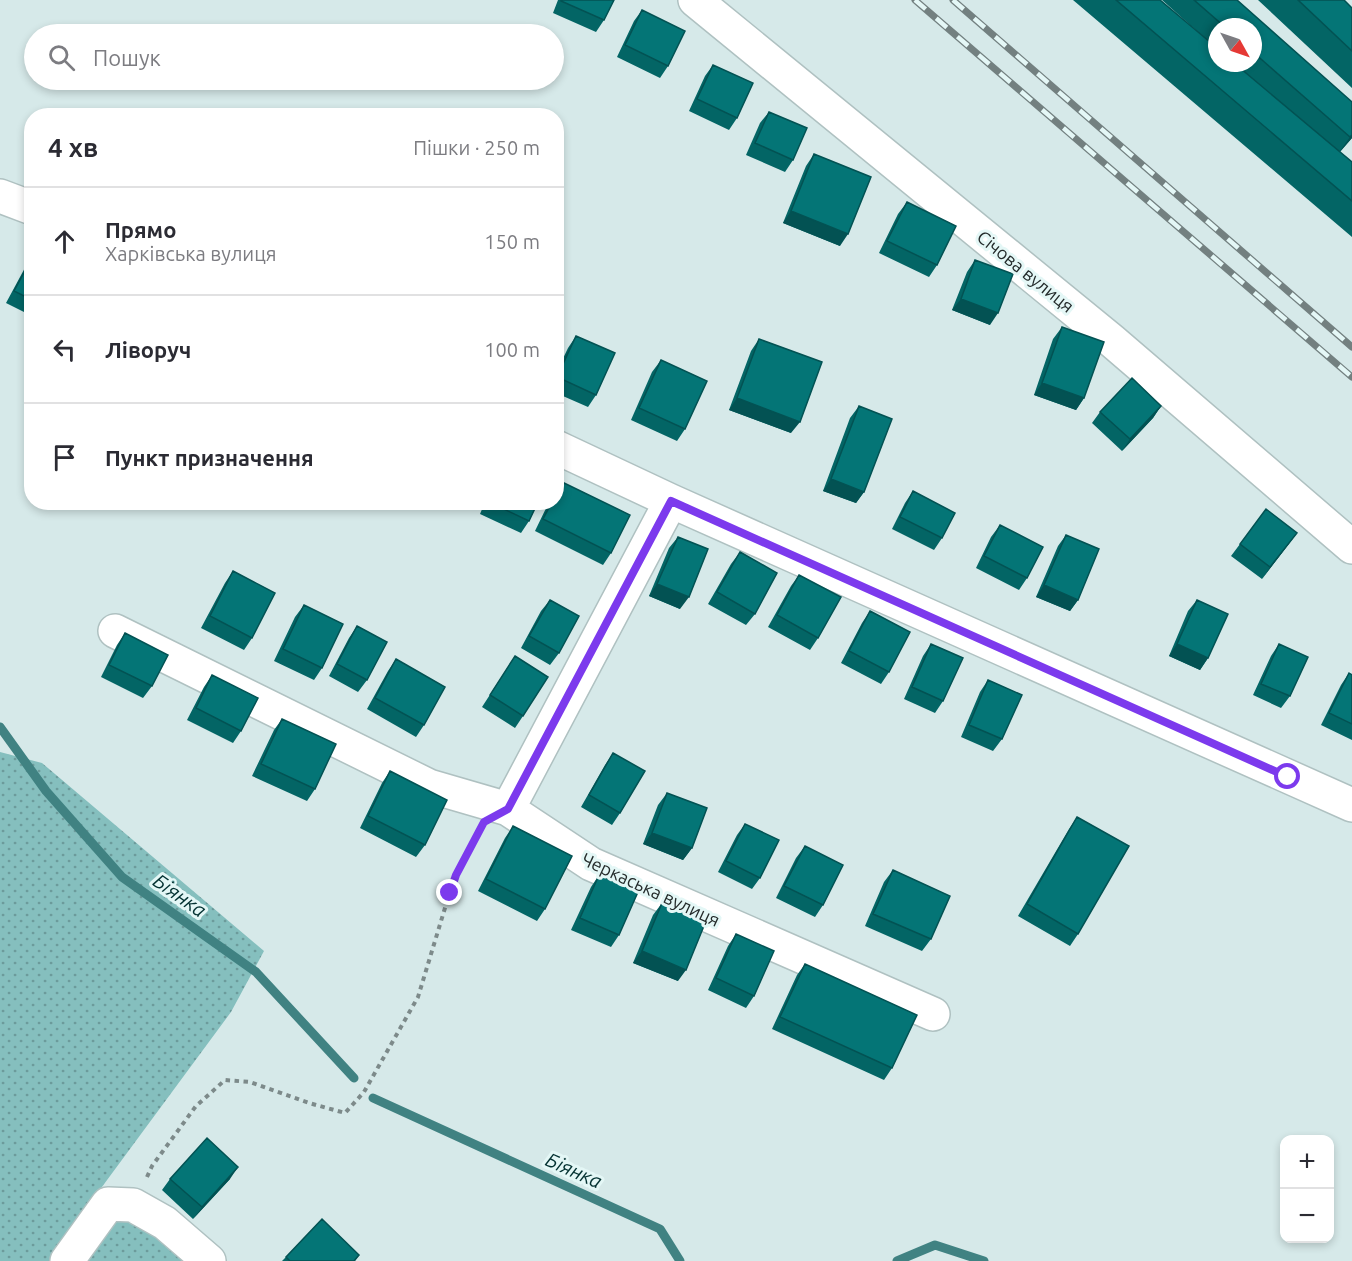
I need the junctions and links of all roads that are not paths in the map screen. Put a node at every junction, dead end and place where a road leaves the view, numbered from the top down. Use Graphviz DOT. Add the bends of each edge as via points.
graph roads {
  1 [pos="695,0"];
  2 [pos="0,196"];
  3 [pos="24,205"];
  4 [pos="564,451"];
  5 [pos="671,501"];
  6 [pos="1352,548"];
  7 [pos="115,631"];
  8 [pos="1352,805"];
  9 [pos="508,809"];
  10 [pos="933,1014"];
  11 [pos="67,1261"];
  12 [pos="209,1261"];
  1 -- 6 [label="street, Січова вулиця" via="1111,340"];
  2 -- 3 [label="street"];
  4 -- 5 [label="street"];
  5 -- 8 [label="street"];
  5 -- 9 [label="street"];
  7 -- 9 [label="street, Черкаська вулиця" via="429,786"];
  9 -- 10 [label="street, Черкаська вулиця" via="591,864"];
  11 -- 12 [label="street" via="108,1204 133,1205 165,1223"];
}
